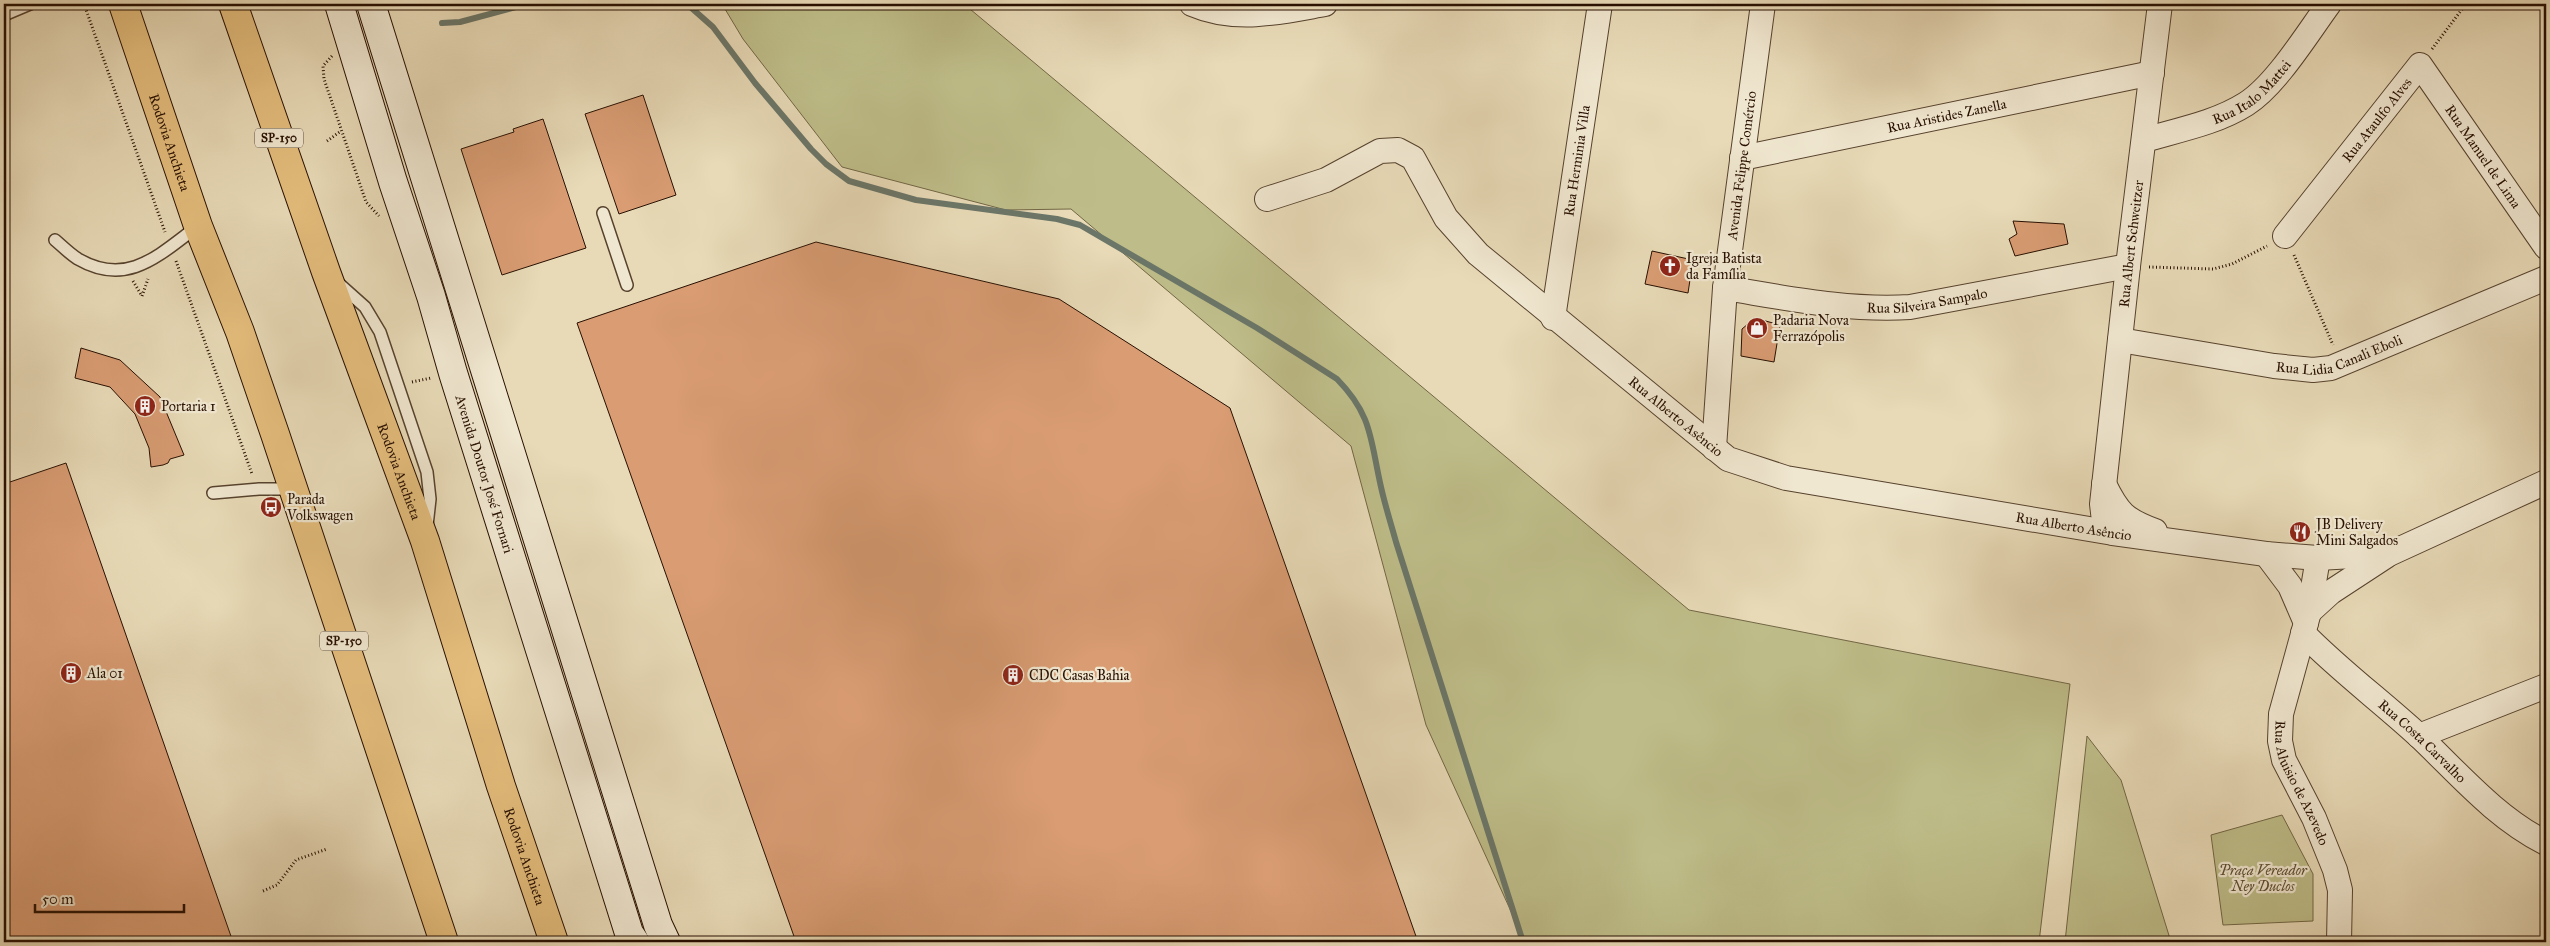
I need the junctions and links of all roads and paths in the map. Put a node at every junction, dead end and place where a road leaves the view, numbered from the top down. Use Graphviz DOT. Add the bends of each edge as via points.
graph roads {
  1 [pos="30,4"];
  2 [pos="84,4"];
  3 [pos="123,4"];
  4 [pos="233,4"];
  5 [pos="339,4"];
  6 [pos="371,4"];
  7 [pos="1192,4"];
  8 [pos="1325,4"];
  9 [pos="1600,4"];
  10 [pos="1764,4"];
  11 [pos="2160,4"];
  12 [pos="2329,4"];
  13 [pos="2466,4"];
  14 [pos="4,15"];
  15 [pos="353,48"];
  16 [pos="2420,65"];
  17 [pos="2152,73"];
  18 [pos="341,131"];
  19 [pos="2144,140"];
  20 [pos="327,141"];
  21 [pos="1742,158"];
  22 [pos="1267,199"];
  23 [pos="603,213"];
  24 [pos="405,220"];
  25 [pos="198,226"];
  26 [pos="2285,236"];
  27 [pos="55,240"];
  28 [pos="170,246"];
  29 [pos="2546,247"];
  30 [pos="2263,248"];
  31 [pos="2297,264"];
  32 [pos="2128,266"];
  33 [pos="2167,268"];
  34 [pos="326,272"];
  35 [pos="149,278"];
  36 [pos="2546,278"];
  37 [pos="627,285"];
  38 [pos="1725,288"];
  39 [pos="142,296"];
  40 [pos="1553,318"];
  41 [pos="2120,340"];
  42 [pos="2341,364"];
  43 [pos="453,373"];
  44 [pos="397,386"];
  45 [pos="241,448"];
  46 [pos="1714,448"];
  47 [pos="2546,482"];
  48 [pos="2104,484"];
  49 [pos="293,489"];
  50 [pos="213,493"];
  51 [pos="2063,524"];
  52 [pos="2113,533"];
  53 [pos="425,540"];
  54 [pos="2184,543"];
  55 [pos="2266,554"];
  56 [pos="2389,554"];
  57 [pos="2318,558"];
  58 [pos="2306,623"];
  59 [pos="2546,686"];
  60 [pos="2419,736"];
  61 [pos="2546,843"];
  62 [pos="412,848"];
  63 [pos="327,849"];
  64 [pos="263,891"];
  65 [pos="444,942"];
  66 [pos="458,942"];
  67 [pos="554,942"];
  68 [pos="634,942"];
  69 [pos="666,942"];
  70 [pos="2339,942"];
  1 -- 14 [label="lane"];
  2 -- 28 [label="path"];
  3 -- 25 [label="highway, Rodovia Anchieta / SP-150"];
  4 -- 34 [label="highway, Rodovia Anchieta / SP-150"];
  5 -- 15 [label="street, Avenida Doutor José Fornari"];
  6 -- 69 [label="street" via="658,925"];
  7 -- 8 [label="street" via="1219,13 1242,15"];
  9 -- 40 [label="street, Rua Herminia Villa"];
  10 -- 21 [label="street, Avenida Felippe Comércio"];
  11 -- 17 [label="street, Rua Albert Schweitzer"];
  12 -- 19 [label="street, Rua Italo Mattei" via="2255,98 2230,113"];
  13 -- 16 [label="path, Rua Ataulfo Alves"];
  15 -- 18 [label="path" via="326,61 322,72"];
  15 -- 24 [label="street, Avenida Doutor José Fornari"];
  16 -- 26 [label="street, Rua Ataulfo Alves"];
  16 -- 29 [label="street, Rua Manuel de Lima"];
  17 -- 19 [label="street, Rua Albert Schweitzer"];
  17 -- 21 [label="street, Rua Aristides Zanella"];
  18 -- 20 [label="path"];
  18 -- 24 [label="path" via="369,208 388,220"];
  19 -- 32 [label="street, Rua Albert Schweitzer"];
  21 -- 38 [label="street, Avenida Felippe Comércio"];
  22 -- 40 [label="street, Rua Alberto Asêncio" via="1326,180 1380,151 1406,153 1414,158 1455,230"];
  23 -- 37 [label="lane"];
  24 -- 43 [label="street, Avenida Doutor José Fornari"];
  25 -- 28 [label="lane"];
  25 -- 49 [label="highway, Rodovia Anchieta / SP-150" via="240,332"];
  27 -- 28 [label="lane" via="77,259 99,268 116,270 137,268"];
  28 -- 45 [label="path"];
  30 -- 33 [label="path" via="2232,264 2213,269"];
  31 -- 42 [label="path"];
  32 -- 38 [label="street, Rua Silveira Sampalo" via="1910,307 1883,309 1809,302"];
  32 -- 41 [label="street, Rua Albert Schweitzer"];
  34 -- 44 [label="lane" via="365,308 380,332"];
  34 -- 53 [label="highway, Rodovia Anchieta / SP-150"];
  35 -- 39 [label="path"];
  36 -- 42 [label="street, Rua Lidia Canali Eboli"];
  38 -- 46 [label="street, Avenida Felippe Comércio"];
  40 -- 46 [label="street, Rua Alberto Asêncio"];
  41 -- 42 [label="street, Rua Lidia Canali Eboli" via="2274,366 2313,370"];
  41 -- 48 [label="street, Rua Albert Schweitzer"];
  43 -- 44 [label="path"];
  43 -- 68 [label="street, Avenida Doutor José Fornari"];
  44 -- 53 [label="lane" via="426,472 430,499"];
  46 -- 51 [label="street, Rua Alberto Asêncio" via="1728,459 1786,478"];
  47 -- 56 [label="street"];
  48 -- 51 [label="street, Rua Albert Schweitzer" via="2090,512"];
  48 -- 52 [label="street, Rua Albert Schweitzer" via="2102,515"];
  48 -- 54 [label="street, Rua Alberto Asêncio" via="2125,518"];
  49 -- 50 [label="lane"];
  49 -- 62 [label="highway, Rodovia Anchieta / SP-150"];
  51 -- 52 [label="street, Rua Alberto Asêncio"];
  52 -- 54 [label="street, Rua Alberto Asêncio"];
  53 -- 67 [label="highway, Rodovia Anchieta / SP-150" via="501,786"];
  54 -- 55 [label="street, Rua Alberto Asêncio"];
  55 -- 57 [label="street, Rua Alberto Asêncio"];
  55 -- 58 [label="street" via="2290,586"];
  56 -- 57 [label="street, Rua Alberto Asêncio"];
  56 -- 58 [label="street" via="2331,592"];
  57 -- 58 [label="street, Rua Aluisio de Azevedo"];
  58 -- 60 [label="street, Rua Costa Carvalho" via="2356,683"];
  58 -- 70 [label="street, Rua Aluisio de Azevedo" via="2281,714 2280,740 2284,760 2314,818 2335,870 2340,890"];
  59 -- 60 [label="street"];
  60 -- 61 [label="street, Rua Costa Carvalho" via="2466,784 2515,824"];
  62 -- 65 [label="highway, Rodovia Anchieta / SP-150"];
  62 -- 66 [label="highway, Rodovia Anchieta / SP-150"];
  63 -- 64 [label="path" via="296,860 276,885"];
}
